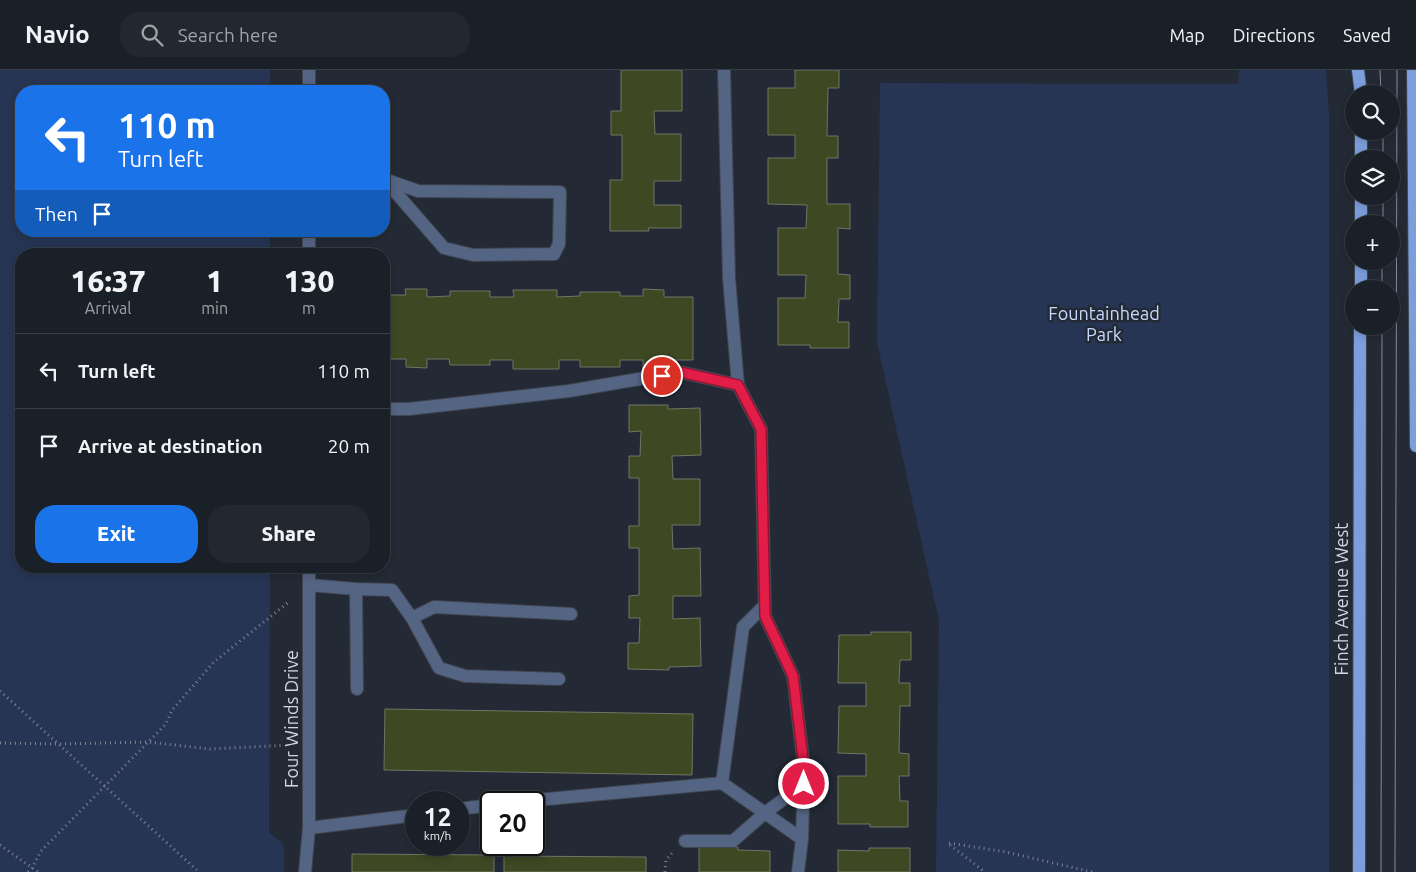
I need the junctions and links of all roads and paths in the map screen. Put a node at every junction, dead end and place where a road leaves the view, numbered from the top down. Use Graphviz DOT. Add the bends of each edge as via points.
graph roads {
  1 [pos="309,70"];
  2 [pos="724,70"];
  3 [pos="1358,70"];
  4 [pos="1413,70"];
  5 [pos="309,85"];
  6 [pos="1360,85"];
  7 [pos="390,181"];
  8 [pos="390,186"];
  9 [pos="1360,335"];
  10 [pos="738,385"];
  11 [pos="390,409"];
  12 [pos="1416,446"];
  13 [pos="309,573"];
  14 [pos="309,585"];
  15 [pos="356,589"];
  16 [pos="764,606"];
  17 [pos="572,614"];
  18 [pos="412,618"];
  19 [pos="559,679"];
  20 [pos="356,689"];
  21 [pos="0,691"];
  22 [pos="148,742"];
  23 [pos="0,743"];
  24 [pos="57,744"];
  25 [pos="310,744"];
  26 [pos="722,783"];
  27 [pos="804,784"];
  28 [pos="104,786"];
  29 [pos="545,799"];
  30 [pos="765,813"];
  31 [pos="405,816"];
  32 [pos="310,828"];
  33 [pos="802,839"];
  34 [pos="685,841"];
  35 [pos="0,845"];
  36 [pos="32,868"];
  37 [pos="28,872"];
  38 [pos="38,872"];
  39 [pos="199,872"];
  40 [pos="305,872"];
  41 [pos="798,872"];
  42 [pos="985,872"];
  43 [pos="1092,872"];
  44 [pos="1359,872"];
  1 -- 5 [label="street"];
  2 -- 10 [label="street" via="729,278"];
  3 -- 6 [label="main road"];
  4 -- 12 [label="main road"];
  7 -- 8 [label="street" via="418,191 560,192 558,244 554,254 473,255 444,248"];
  9 -- 44 [label="main road, Finch Avenue West"];
  10 -- 11 [label="street" via="680,372 569,391"];
  10 -- 16 [label="street" via="761,429"];
  13 -- 14 [label="street, Four Winds Drive"];
  14 -- 15 [label="street"];
  14 -- 22 [label="path" via="214,662"];
  14 -- 25 [label="street, Four Winds Drive"];
  15 -- 18 [label="street" via="392,590"];
  15 -- 20 [label="street"];
  16 -- 26 [label="street" via="743,626"];
  16 -- 27 [label="street" via="765,616 793,676"];
  17 -- 18 [label="street" via="434,607"];
  18 -- 19 [label="street" via="439,668 465,676"];
  21 -- 24 [label="path"];
  22 -- 24 [label="path"];
  22 -- 25 [label="path" via="210,748"];
  22 -- 28 [label="path"];
  23 -- 24 [label="path"];
  24 -- 28 [label="path"];
  25 -- 32 [label="street, Four Winds Drive"];
  26 -- 29 [label="street"];
  26 -- 30 [label="street"];
  27 -- 30 [label="street"];
  27 -- 33 [label="street"];
  28 -- 36 [label="path" via="41,851"];
  28 -- 39 [label="path"];
  30 -- 33 [label="street"];
  30 -- 34 [label="street" via="733,841"];
  31 -- 32 [label="street"];
  32 -- 40 [label="street, Four Winds Drive"];
  33 -- 41 [label="street"];
  35 -- 36 [label="path"];
  36 -- 37 [label="path"];
  36 -- 38 [label="path"];
  42 -- 43 [label="path" via="948,843 1006,852"];
}
